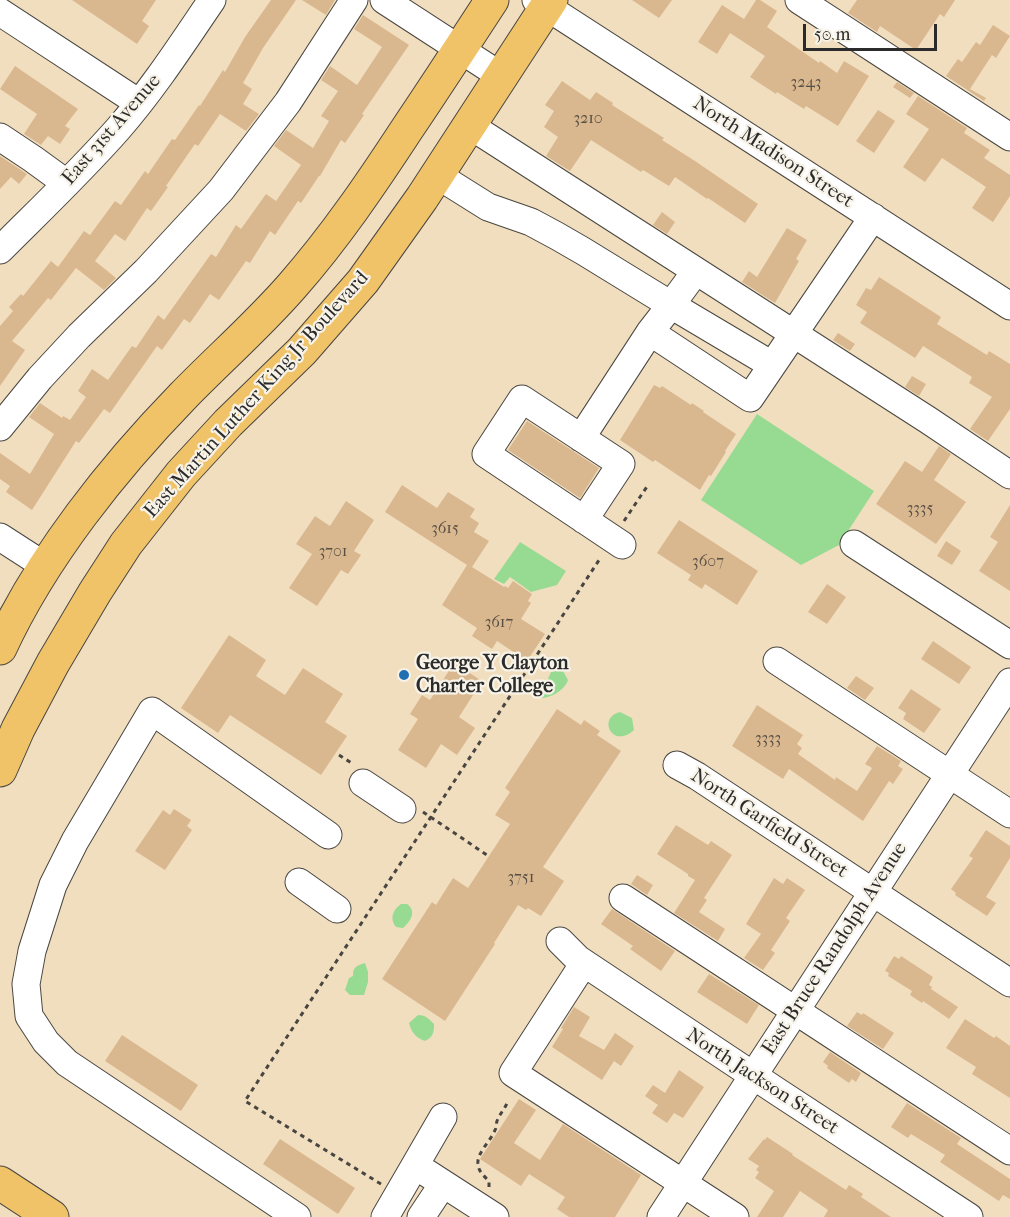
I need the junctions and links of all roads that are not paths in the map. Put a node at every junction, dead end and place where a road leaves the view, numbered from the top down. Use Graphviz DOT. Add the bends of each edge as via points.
graph roads {
  1 [pos="354,0"];
  2 [pos="384,0"];
  3 [pos="492,0"];
  4 [pos="799,0"];
  5 [pos="545,2"];
  6 [pos="201,4"];
  7 [pos="0,12"];
  8 [pos="460,50"];
  9 [pos="501,76"];
  10 [pos="139,103"];
  11 [pos="469,124"];
  12 [pos="1010,137"];
  13 [pos="0,138"];
  14 [pos="437,175"];
  15 [pos="66,183"];
  16 [pos="873,217"];
  17 [pos="0,250"];
  18 [pos="696,271"];
  19 [pos="671,304"];
  20 [pos="1010,306"];
  21 [pos="650,332"];
  22 [pos="795,334"];
  23 [pos="772,366"];
  24 [pos="0,427"];
  25 [pos="581,438"];
  26 [pos="1010,475"];
  27 [pos="584,520"];
  28 [pos="0,537"];
  29 [pos="617,542"];
  30 [pos="854,544"];
  31 [pos="45,566"];
  32 [pos="1010,645"];
  33 [pos="0,648"];
  34 [pos="777,661"];
  35 [pos="1010,681"];
  36 [pos="677,765"];
  37 [pos="0,770"];
  38 [pos="949,775"];
  39 [pos="363,783"];
  40 [pos="402,808"];
  41 [pos="1010,814"];
  42 [pos="328,835"];
  43 [pos="298,882"];
  44 [pos="872,892"];
  45 [pos="622,898"];
  46 [pos="337,909"];
  47 [pos="560,941"];
  48 [pos="585,963"];
  49 [pos="1010,983"];
  50 [pos="795,1011"];
  51 [pos="753,1076"];
  52 [pos="443,1117"];
  53 [pos="1010,1151"];
  54 [pos="416,1166"];
  55 [pos="0,1183"];
  56 [pos="443,1184"];
  57 [pos="683,1184"];
  58 [pos="392,1206"];
  59 [pos="491,1206"];
  60 [pos="52,1217"];
  61 [pos="297,1217"];
  62 [pos="421,1217"];
  63 [pos="661,1217"];
  64 [pos="735,1217"];
  65 [pos="969,1217"];
  1 -- 24 [label="street" via="288,102 221,190 79,336"];
  2 -- 8 [label="street"];
  3 -- 8 [label="main road"];
  4 -- 12 [label="street"];
  5 -- 9 [label="main road, East Martin Luther King Jr Boulevard"];
  5 -- 16 [label="street, North Madison Street"];
  6 -- 10 [label="street, East 31st Avenue" via="182,45"];
  7 -- 10 [label="street"];
  8 -- 9 [label="street"];
  8 -- 31 [label="main road" via="328,243 267,313 152,429 105,484"];
  9 -- 11 [label="main road, East Martin Luther King Jr Boulevard"];
  10 -- 15 [label="street, East 31st Avenue"];
  11 -- 14 [label="main road, East Martin Luther King Jr Boulevard"];
  11 -- 18 [label="street"];
  13 -- 15 [label="street"];
  14 -- 19 [label="street" via="488,207 566,240"];
  14 -- 37 [label="main road, East Martin Luther King Jr Boulevard" via="350,296 302,351 181,474 126,544 53,663"];
  15 -- 17 [label="street, East 31st Avenue"];
  16 -- 20 [label="street, North Madison Street"];
  16 -- 22 [label="street"];
  18 -- 19 [label="street"];
  18 -- 22 [label="street"];
  19 -- 21 [label="street"];
  19 -- 23 [label="street"];
  21 -- 23 [label="street" via="750,398"];
  21 -- 25 [label="street"];
  22 -- 23 [label="street"];
  22 -- 26 [label="street"];
  25 -- 27 [label="street" via="621,464"];
  25 -- 27 [label="street" via="522,399 486,454"];
  27 -- 29 [label="street"];
  28 -- 31 [label="street"];
  30 -- 32 [label="street"];
  31 -- 33 [label="main road"];
  34 -- 38 [label="street"];
  35 -- 38 [label="street, East Bruce Randolph Avenue"];
  36 -- 44 [label="street, North Garfield Street"];
  38 -- 41 [label="street"];
  38 -- 44 [label="street, East Bruce Randolph Avenue"];
  39 -- 40 [label="street"];
  42 -- 61 [label="street" via="152,711 80,832 54,885 32,951 26,984 29,1016 46,1042 67,1063"];
  43 -- 46 [label="street"];
  44 -- 49 [label="street, North Garfield Street"];
  44 -- 50 [label="street, East Bruce Randolph Avenue"];
  45 -- 50 [label="street"];
  47 -- 48 [label="street, North Jackson Street"];
  48 -- 51 [label="street, North Jackson Street"];
  48 -- 57 [label="street" via="513,1073"];
  50 -- 51 [label="street, East Bruce Randolph Avenue"];
  50 -- 53 [label="street"];
  51 -- 57 [label="street, East Bruce Randolph Avenue"];
  51 -- 65 [label="street, North Jackson Street"];
  52 -- 54 [label="street"];
  54 -- 56 [label="street"];
  54 -- 58 [label="street"];
  55 -- 60 [label="main road"];
  56 -- 59 [label="street"];
  56 -- 62 [label="street"];
  57 -- 63 [label="street, East Bruce Randolph Avenue"];
  57 -- 64 [label="street"];
}
